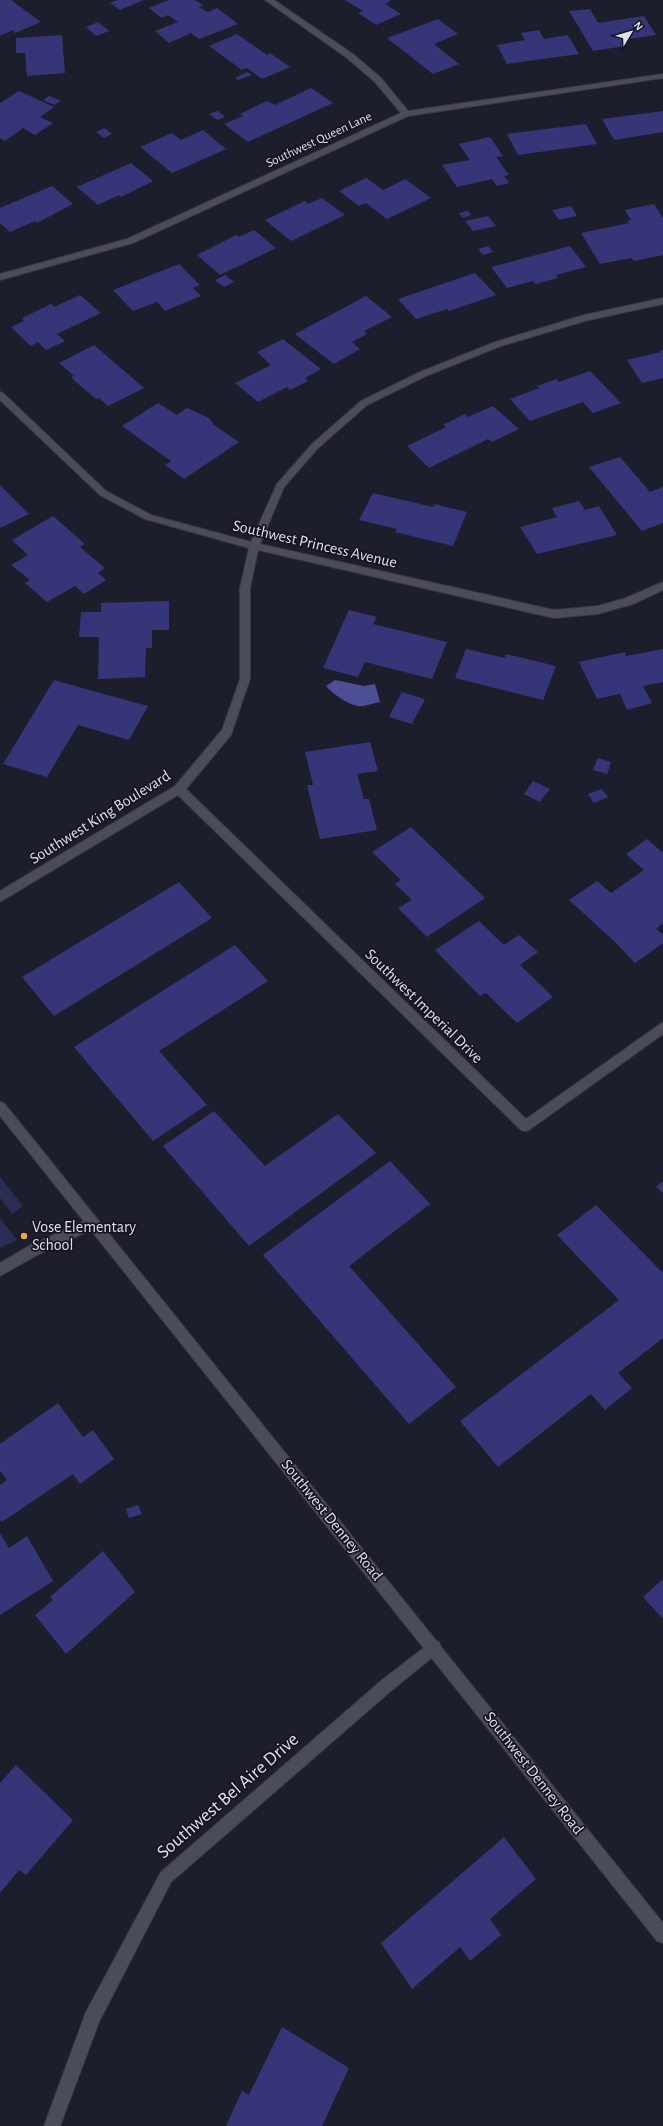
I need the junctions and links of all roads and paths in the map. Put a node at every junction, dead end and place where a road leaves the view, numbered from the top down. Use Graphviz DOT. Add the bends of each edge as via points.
graph roads {
  1 [pos="269,0"];
  2 [pos="663,76"];
  3 [pos="406,114"];
  4 [pos="0,277"];
  5 [pos="663,301"];
  6 [pos="0,395"];
  7 [pos="254,546"];
  8 [pos="663,586"];
  9 [pos="179,790"];
  10 [pos="0,897"];
  11 [pos="663,1027"];
  12 [pos="0,1107"];
  13 [pos="93,1223"];
  14 [pos="0,1270"];
  15 [pos="434,1647"];
  16 [pos="663,1934"];
  17 [pos="52,2126"];
  1 -- 3 [label="street" via="350,56 378,80"];
  2 -- 3 [label="street, Southwest Queen Lane"];
  3 -- 4 [label="street, Southwest Queen Lane" via="130,241"];
  5 -- 7 [label="street, Southwest King Boulevard" via="584,318 498,344 423,374 364,404 315,446 280,486"];
  6 -- 7 [label="street, Southwest Princess Avenue" via="103,494 148,517"];
  7 -- 8 [label="street, Southwest Princess Avenue" via="554,614 598,610 629,602"];
  7 -- 9 [label="street, Southwest King Boulevard" via="245,588 246,679 227,732"];
  9 -- 10 [label="street, Southwest King Boulevard"];
  9 -- 11 [label="street, Southwest Imperial Drive" via="525,1126"];
  12 -- 13 [label="street, Southwest Denney Road"];
  13 -- 14 [label="street" via="34,1250"];
  13 -- 15 [label="street, Southwest Denney Road"];
  15 -- 16 [label="street, Southwest Denney Road"];
  15 -- 17 [label="street, Southwest Bel Aire Drive" via="166,1877 92,2018"];
}
